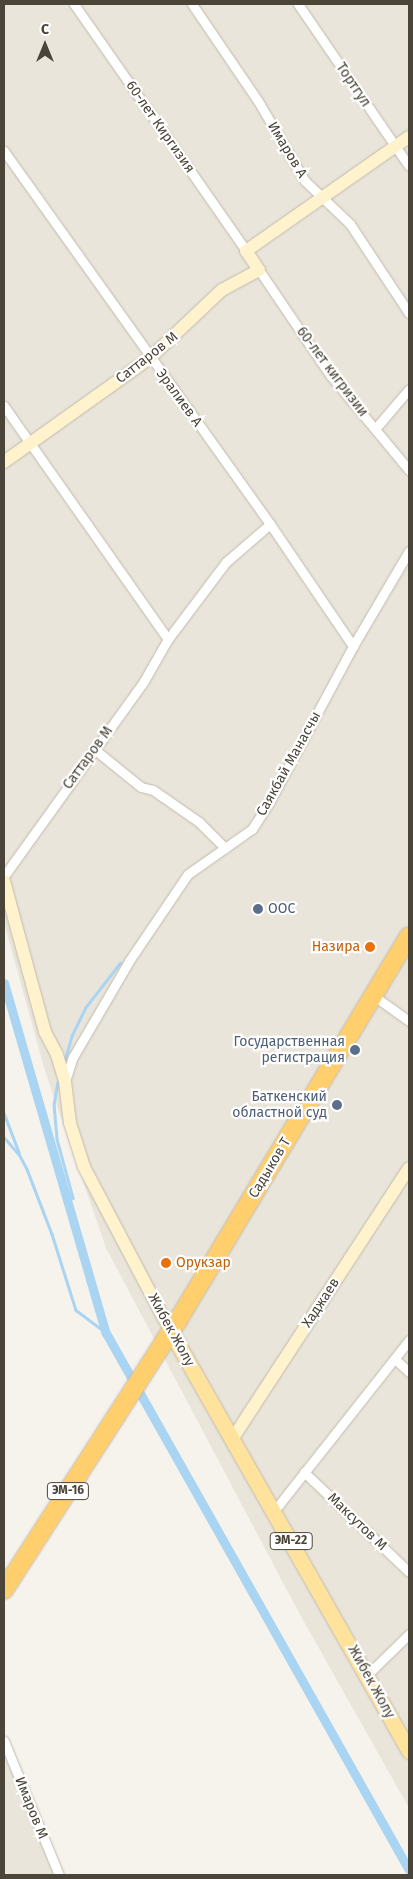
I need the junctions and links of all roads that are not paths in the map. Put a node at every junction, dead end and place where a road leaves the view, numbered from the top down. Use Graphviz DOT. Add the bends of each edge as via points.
graph roads {
  1 [pos="74,4"];
  2 [pos="192,4"];
  3 [pos="298,4"];
  4 [pos="409,137"];
  5 [pos="396,148"];
  6 [pos="4,151"];
  7 [pos="409,166"];
  8 [pos="323,198"];
  9 [pos="246,251"];
  10 [pos="259,270"];
  11 [pos="409,313"];
  12 [pos="150,358"];
  13 [pos="409,390"];
  14 [pos="4,406"];
  15 [pos="375,430"];
  16 [pos="31,443"];
  17 [pos="4,462"];
  18 [pos="409,470"];
  19 [pos="270,524"];
  20 [pos="409,551"];
  21 [pos="168,639"];
  22 [pos="353,646"];
  23 [pos="94,749"];
  24 [pos="225,848"];
  25 [pos="4,876"];
  26 [pos="4,881"];
  27 [pos="409,936"];
  28 [pos="374,996"];
  29 [pos="409,1021"];
  30 [pos="65,1082"];
  31 [pos="409,1168"];
  32 [pos="174,1327"];
  33 [pos="409,1340"];
  34 [pos="395,1359"];
  35 [pos="409,1372"];
  36 [pos="233,1438"];
  37 [pos="304,1472"];
  38 [pos="274,1511"];
  39 [pos="409,1572"];
  40 [pos="4,1590"];
  41 [pos="409,1634"];
  42 [pos="367,1675"];
  43 [pos="4,1741"];
  44 [pos="409,1750"];
  45 [pos="59,1875"];
  1 -- 9 [label="street, 60-лет Киргизия"];
  2 -- 8 [label="street, Имаров А" via="258,101 305,182"];
  3 -- 5 [label="street, Тортгул"];
  4 -- 5 [label="street"];
  5 -- 7 [label="street, Тортгул"];
  5 -- 8 [label="street"];
  6 -- 12 [label="street, Эралиев А"];
  8 -- 9 [label="street"];
  8 -- 11 [label="street, Имаров А" via="350,224"];
  9 -- 10 [label="street"];
  10 -- 12 [label="street, Саттаров М" via="222,290"];
  10 -- 15 [label="street, 60-лет кигризии" via="330,375"];
  12 -- 16 [label="street, Саттаров М"];
  12 -- 19 [label="street, Эралиев А"];
  13 -- 15 [label="street"];
  14 -- 16 [label="street"];
  15 -- 18 [label="street, 60-лет кигризии"];
  16 -- 17 [label="street, Саттаров М"];
  16 -- 21 [label="street"];
  19 -- 21 [label="street, Саттаров М" via="226,562"];
  19 -- 22 [label="street, Эралиев А"];
  20 -- 22 [label="street, Саякбай Манасчы"];
  21 -- 23 [label="street, Саттаров М" via="144,681"];
  22 -- 24 [label="street, Саякбай Манасчы" via="270,801 252,829"];
  23 -- 24 [label="street" via="141,787 153,790 199,822"];
  23 -- 25 [label="street, Саттаров М"];
  24 -- 30 [label="street, Саякбай Манасчы" via="188,874 129,960 73,1057"];
  26 -- 30 [label="street, Жибек Жолу" via="45,1032 57,1055"];
  27 -- 28 [label="highway, Садыков Т / ЭМ-16"];
  28 -- 29 [label="street"];
  28 -- 32 [label="highway, Садыков Т / ЭМ-16"];
  30 -- 32 [label="street, Жибек Жолу" via="70,1123 84,1167"];
  31 -- 36 [label="street, Хаджаев"];
  32 -- 36 [label="main road, Жибек Жолу / ЭМ-22"];
  32 -- 40 [label="highway, ЭМ-16"];
  33 -- 34 [label="street"];
  34 -- 35 [label="street"];
  34 -- 37 [label="street"];
  36 -- 38 [label="main road, Жибек Жолу / ЭМ-22"];
  37 -- 38 [label="street"];
  37 -- 39 [label="street, Максутов М"];
  38 -- 42 [label="main road, Жибек Жолу / ЭМ-22"];
  41 -- 42 [label="street"];
  42 -- 44 [label="main road, Жибек Жолу / ЭМ-22"];
  43 -- 45 [label="street, Имаров М"];
}
